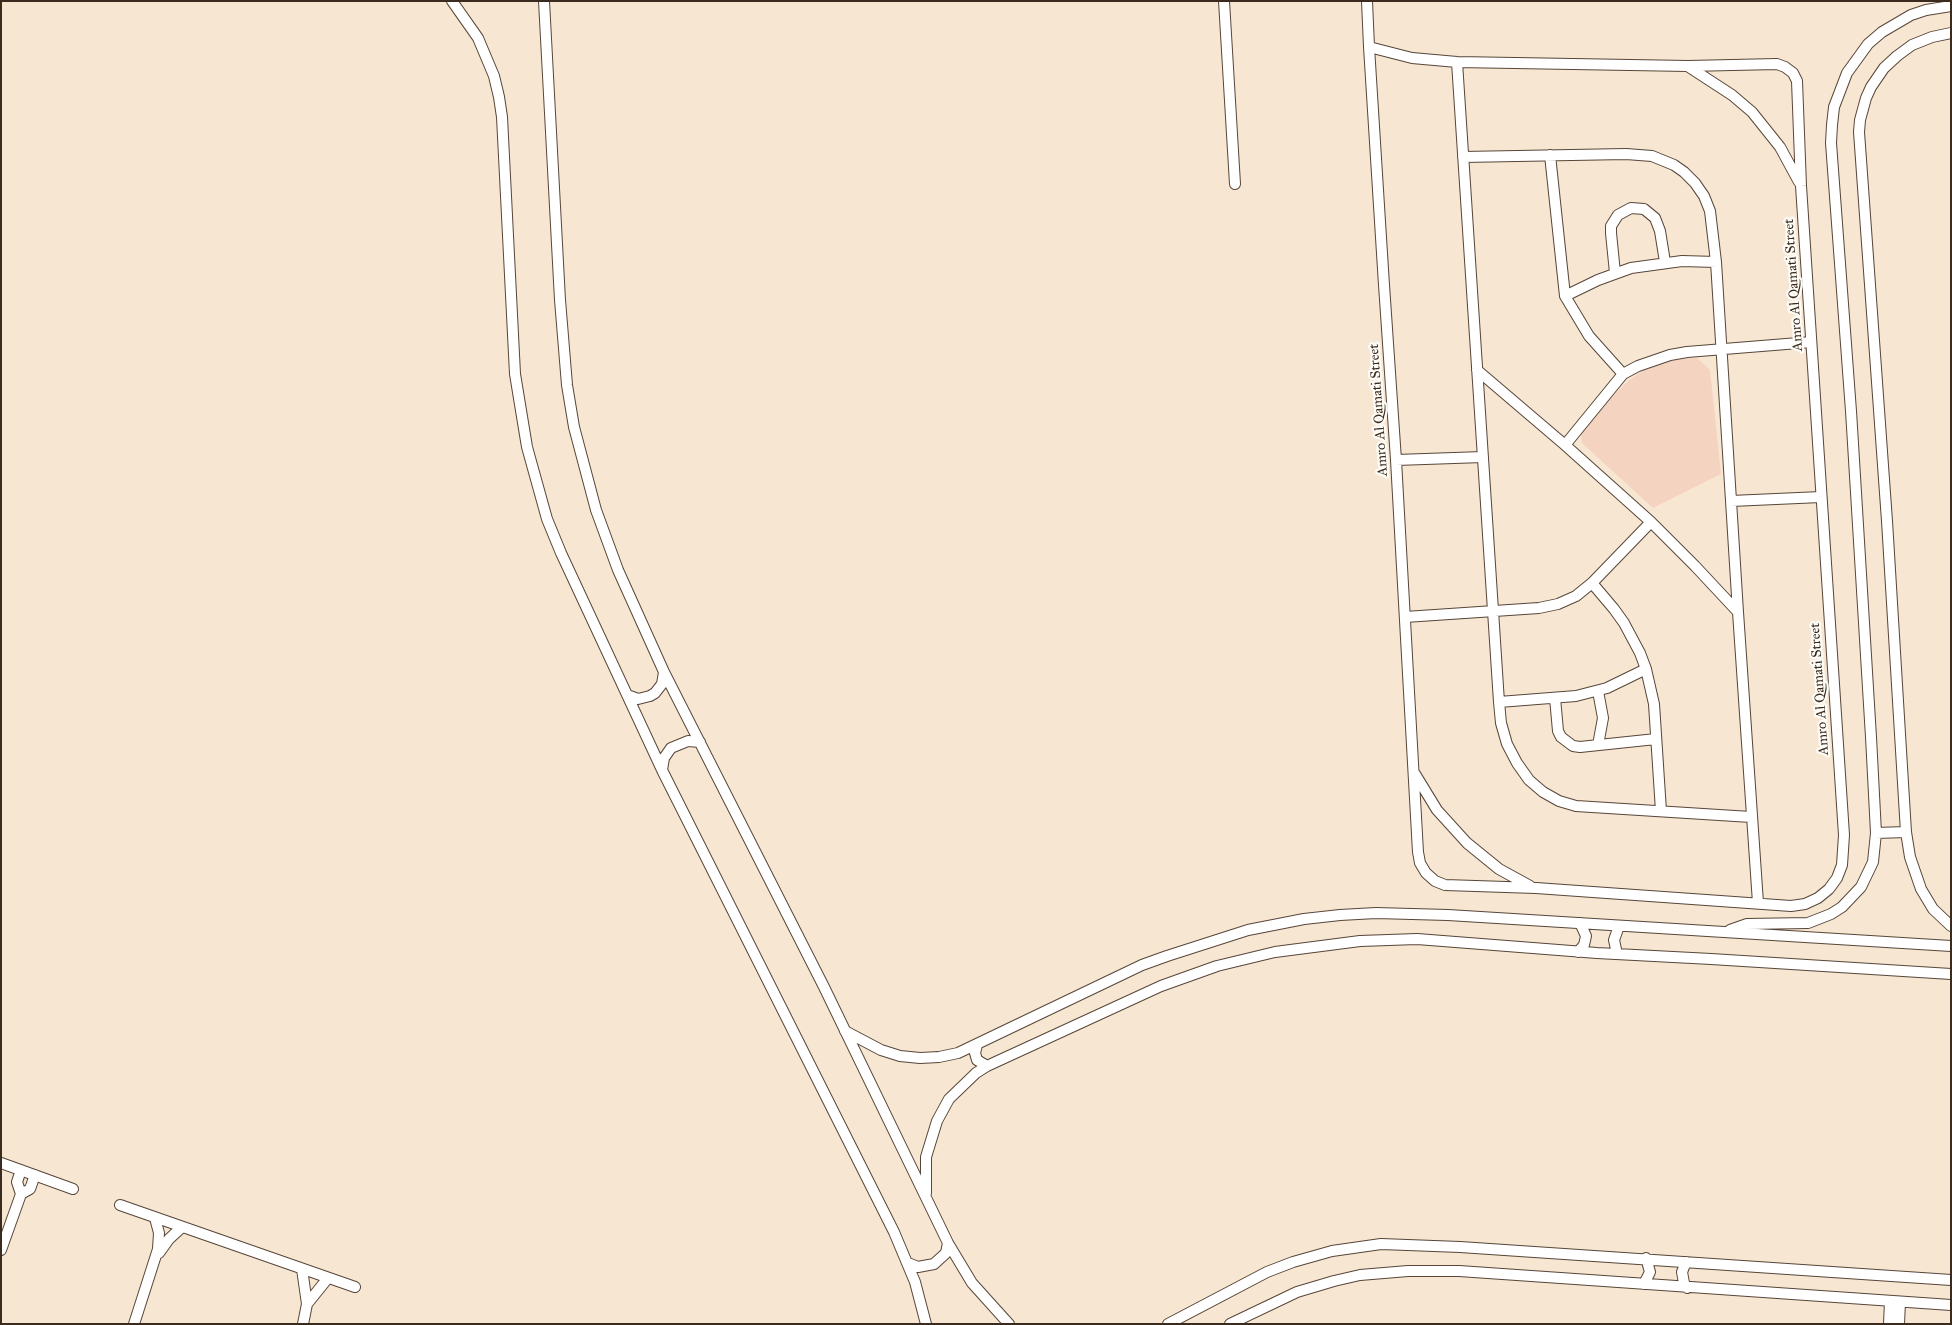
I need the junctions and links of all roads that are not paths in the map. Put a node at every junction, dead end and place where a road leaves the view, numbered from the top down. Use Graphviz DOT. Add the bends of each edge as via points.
graph roads {
  1 [pos="452,1"];
  2 [pos="544,1"];
  3 [pos="1224,1"];
  4 [pos="1367,1"];
  5 [pos="1951,6"];
  6 [pos="1951,33"];
  7 [pos="1369,47"];
  8 [pos="1457,62"];
  9 [pos="1688,66"];
  10 [pos="1550,155"];
  11 [pos="1463,158"];
  12 [pos="1235,184"];
  13 [pos="1801,186"];
  14 [pos="1665,262"];
  15 [pos="1716,262"];
  16 [pos="1615,273"];
  17 [pos="1565,296"];
  18 [pos="1812,342"];
  19 [pos="1721,349"];
  20 [pos="1477,370"];
  21 [pos="1622,374"];
  22 [pos="1565,445"];
  23 [pos="1483,456"];
  24 [pos="1396,460"];
  25 [pos="1821,497"];
  26 [pos="1731,501"];
  27 [pos="1651,522"];
  28 [pos="1592,583"];
  29 [pos="1492,611"];
  30 [pos="1738,612"];
  31 [pos="1405,617"];
  32 [pos="1646,669"];
  33 [pos="664,672"];
  34 [pos="1598,692"];
  35 [pos="627,696"];
  36 [pos="1555,698"];
  37 [pos="1499,702"];
  38 [pos="1656,739"];
  39 [pos="700,742"];
  40 [pos="1598,745"];
  41 [pos="662,770"];
  42 [pos="1414,772"];
  43 [pos="1661,811"];
  44 [pos="1752,817"];
  45 [pos="1906,832"];
  46 [pos="1876,833"];
  47 [pos="1536,888"];
  48 [pos="1758,903"];
  49 [pos="1580,923"];
  50 [pos="1619,926"];
  51 [pos="1951,926"];
  52 [pos="1725,932"];
  53 [pos="1951,946"];
  54 [pos="1578,952"];
  55 [pos="1617,954"];
  56 [pos="1951,974"];
  57 [pos="845,1031"];
  58 [pos="977,1045"];
  59 [pos="987,1066"];
  60 [pos="1,1163"];
  61 [pos="21,1170"];
  62 [pos="36,1175"];
  63 [pos="73,1189"];
  64 [pos="21,1194"];
  65 [pos="926,1196"];
  66 [pos="120,1205"];
  67 [pos="154,1218"];
  68 [pos="181,1228"];
  69 [pos="948,1243"];
  70 [pos="1,1250"];
  71 [pos="157,1256"];
  72 [pos="1646,1258"];
  73 [pos="1686,1262"];
  74 [pos="908,1263"];
  75 [pos="302,1269"];
  76 [pos="328,1278"];
  77 [pos="1951,1280"];
  78 [pos="1644,1284"];
  79 [pos="355,1287"];
  80 [pos="1687,1288"];
  81 [pos="1895,1302"];
  82 [pos="307,1304"];
  83 [pos="1951,1305"];
  84 [pos="134,1324"];
  85 [pos="303,1324"];
  86 [pos="926,1324"];
  87 [pos="1009,1324"];
  88 [pos="1168,1324"];
  89 [pos="1230,1324"];
  90 [pos="1889,1324"];
  91 [pos="1899,1324"];
  1 -- 35 [label="street" via="478,38 499,96 515,374 538,492 560,553"];
  2 -- 33 [label="street" via="560,300 570,405 596,510 621,577"];
  3 -- 12 [label="street"];
  4 -- 7 [label="street, Amro Al Qamati Street"];
  5 -- 46 [label="street" via="1911,15 1868,44 1843,81 1832,125"];
  6 -- 45 [label="street" via="1912,45 1884,68 1870,87 1859,132"];
  7 -- 8 [label="street, Amro Al Qamati Street" via="1412,58"];
  7 -- 24 [label="street, Amro Al Qamati Street"];
  8 -- 9 [label="street, Amro Al Qamati Street"];
  8 -- 11 [label="street"];
  9 -- 13 [label="street, Amro Al Qamati Street" via="1752,112 1780,146"];
  9 -- 13 [label="street, Amro Al Qamati Street" via="1777,64 1793,73 1799,91"];
  10 -- 11 [label="street"];
  10 -- 15 [label="street" via="1640,154 1674,165 1695,183 1704,196 1710,211"];
  10 -- 17 [label="street"];
  11 -- 20 [label="street"];
  13 -- 18 [label="street, Amro Al Qamati Street"];
  14 -- 15 [label="street"];
  14 -- 16 [label="street"];
  14 -- 16 [label="street" via="1655,218 1644,209 1630,208 1618,214 1611,226"];
  15 -- 19 [label="street"];
  16 -- 17 [label="street"];
  17 -- 21 [label="street" via="1588,336"];
  18 -- 19 [label="street"];
  18 -- 25 [label="street, Amro Al Qamati Street"];
  19 -- 21 [label="street" via="1670,355"];
  19 -- 26 [label="street"];
  20 -- 22 [label="street"];
  20 -- 23 [label="street"];
  21 -- 22 [label="street"];
  22 -- 27 [label="street"];
  23 -- 24 [label="street"];
  23 -- 29 [label="street"];
  24 -- 31 [label="street, Amro Al Qamati Street"];
  25 -- 26 [label="street"];
  25 -- 48 [label="street, Amro Al Qamati Street" via="1844,858 1837,878 1818,898 1791,906"];
  26 -- 30 [label="street"];
  27 -- 28 [label="street"];
  27 -- 30 [label="street"];
  28 -- 29 [label="street" via="1576,596 1558,604"];
  28 -- 32 [label="street" via="1624,623"];
  29 -- 31 [label="street"];
  29 -- 37 [label="street"];
  30 -- 44 [label="street"];
  31 -- 42 [label="street, Amro Al Qamati Street"];
  32 -- 34 [label="street"];
  32 -- 38 [label="street" via="1654,704"];
  33 -- 35 [label="street" via="662,684 655,693 638,699"];
  33 -- 39 [label="street"];
  34 -- 36 [label="street"];
  34 -- 40 [label="street" via="1603,718"];
  35 -- 41 [label="street"];
  36 -- 37 [label="street"];
  36 -- 40 [label="street" via="1557,724 1562,737 1573,746"];
  37 -- 43 [label="street" via="1508,744 1517,763 1543,792 1576,806"];
  38 -- 40 [label="street"];
  38 -- 43 [label="street"];
  39 -- 41 [label="street" via="688,741 671,748 664,758"];
  39 -- 57 [label="street"];
  41 -- 74 [label="street"];
  42 -- 47 [label="street, Amro Al Qamati Street" via="1437,810 1467,844 1499,869"];
  42 -- 47 [label="street, Amro Al Qamati Street" via="1418,852 1426,874 1445,885"];
  43 -- 44 [label="street"];
  44 -- 48 [label="street"];
  45 -- 46 [label="street"];
  45 -- 51 [label="street" via="1921,889 1933,909"];
  46 -- 52 [label="street" via="1868,875 1842,907 1808,923 1747,924"];
  47 -- 48 [label="street, Amro Al Qamati Street"];
  49 -- 50 [label="street"];
  49 -- 54 [label="street" via="1586,936"];
  49 -- 58 [label="street" via="1394,913 1340,915 1276,924 1220,938 1142,965"];
  50 -- 52 [label="street"];
  50 -- 55 [label="street" via="1614,940"];
  52 -- 53 [label="street"];
  54 -- 55 [label="street"];
  54 -- 59 [label="street" via="1417,939 1341,942 1276,952 1217,966 1161,986"];
  55 -- 56 [label="street"];
  57 -- 58 [label="street" via="900,1056 940,1057"];
  57 -- 65 [label="street"];
  58 -- 59 [label="street" via="975,1057"];
  59 -- 65 [label="street" via="958,1090 936,1121 926,1157"];
  60 -- 61 [label="street"];
  61 -- 62 [label="street"];
  61 -- 64 [label="street" via="17,1186"];
  62 -- 63 [label="street"];
  62 -- 64 [label="street" via="30,1189"];
  64 -- 70 [label="street"];
  65 -- 69 [label="street"];
  66 -- 67 [label="street"];
  67 -- 68 [label="street"];
  67 -- 71 [label="street" via="159,1233"];
  68 -- 71 [label="street" via="168,1239"];
  68 -- 75 [label="street"];
  69 -- 74 [label="street" via="946,1253 934,1264 923,1267"];
  69 -- 87 [label="street" via="972,1283"];
  71 -- 84 [label="street"];
  72 -- 73 [label="street"];
  72 -- 78 [label="street" via="1650,1272"];
  72 -- 88 [label="street" via="1428,1245 1357,1246 1267,1272"];
  73 -- 77 [label="street"];
  73 -- 80 [label="street" via="1682,1272"];
  74 -- 86 [label="street"];
  75 -- 76 [label="street"];
  75 -- 82 [label="street"];
  76 -- 79 [label="street"];
  76 -- 82 [label="street"];
  78 -- 80 [label="street"];
  78 -- 89 [label="street" via="1459,1272 1408,1271 1360,1275 1298,1292"];
  80 -- 81 [label="street"];
  81 -- 83 [label="street"];
  81 -- 90 [label="street"];
  81 -- 91 [label="street"];
  82 -- 85 [label="street"];
}
